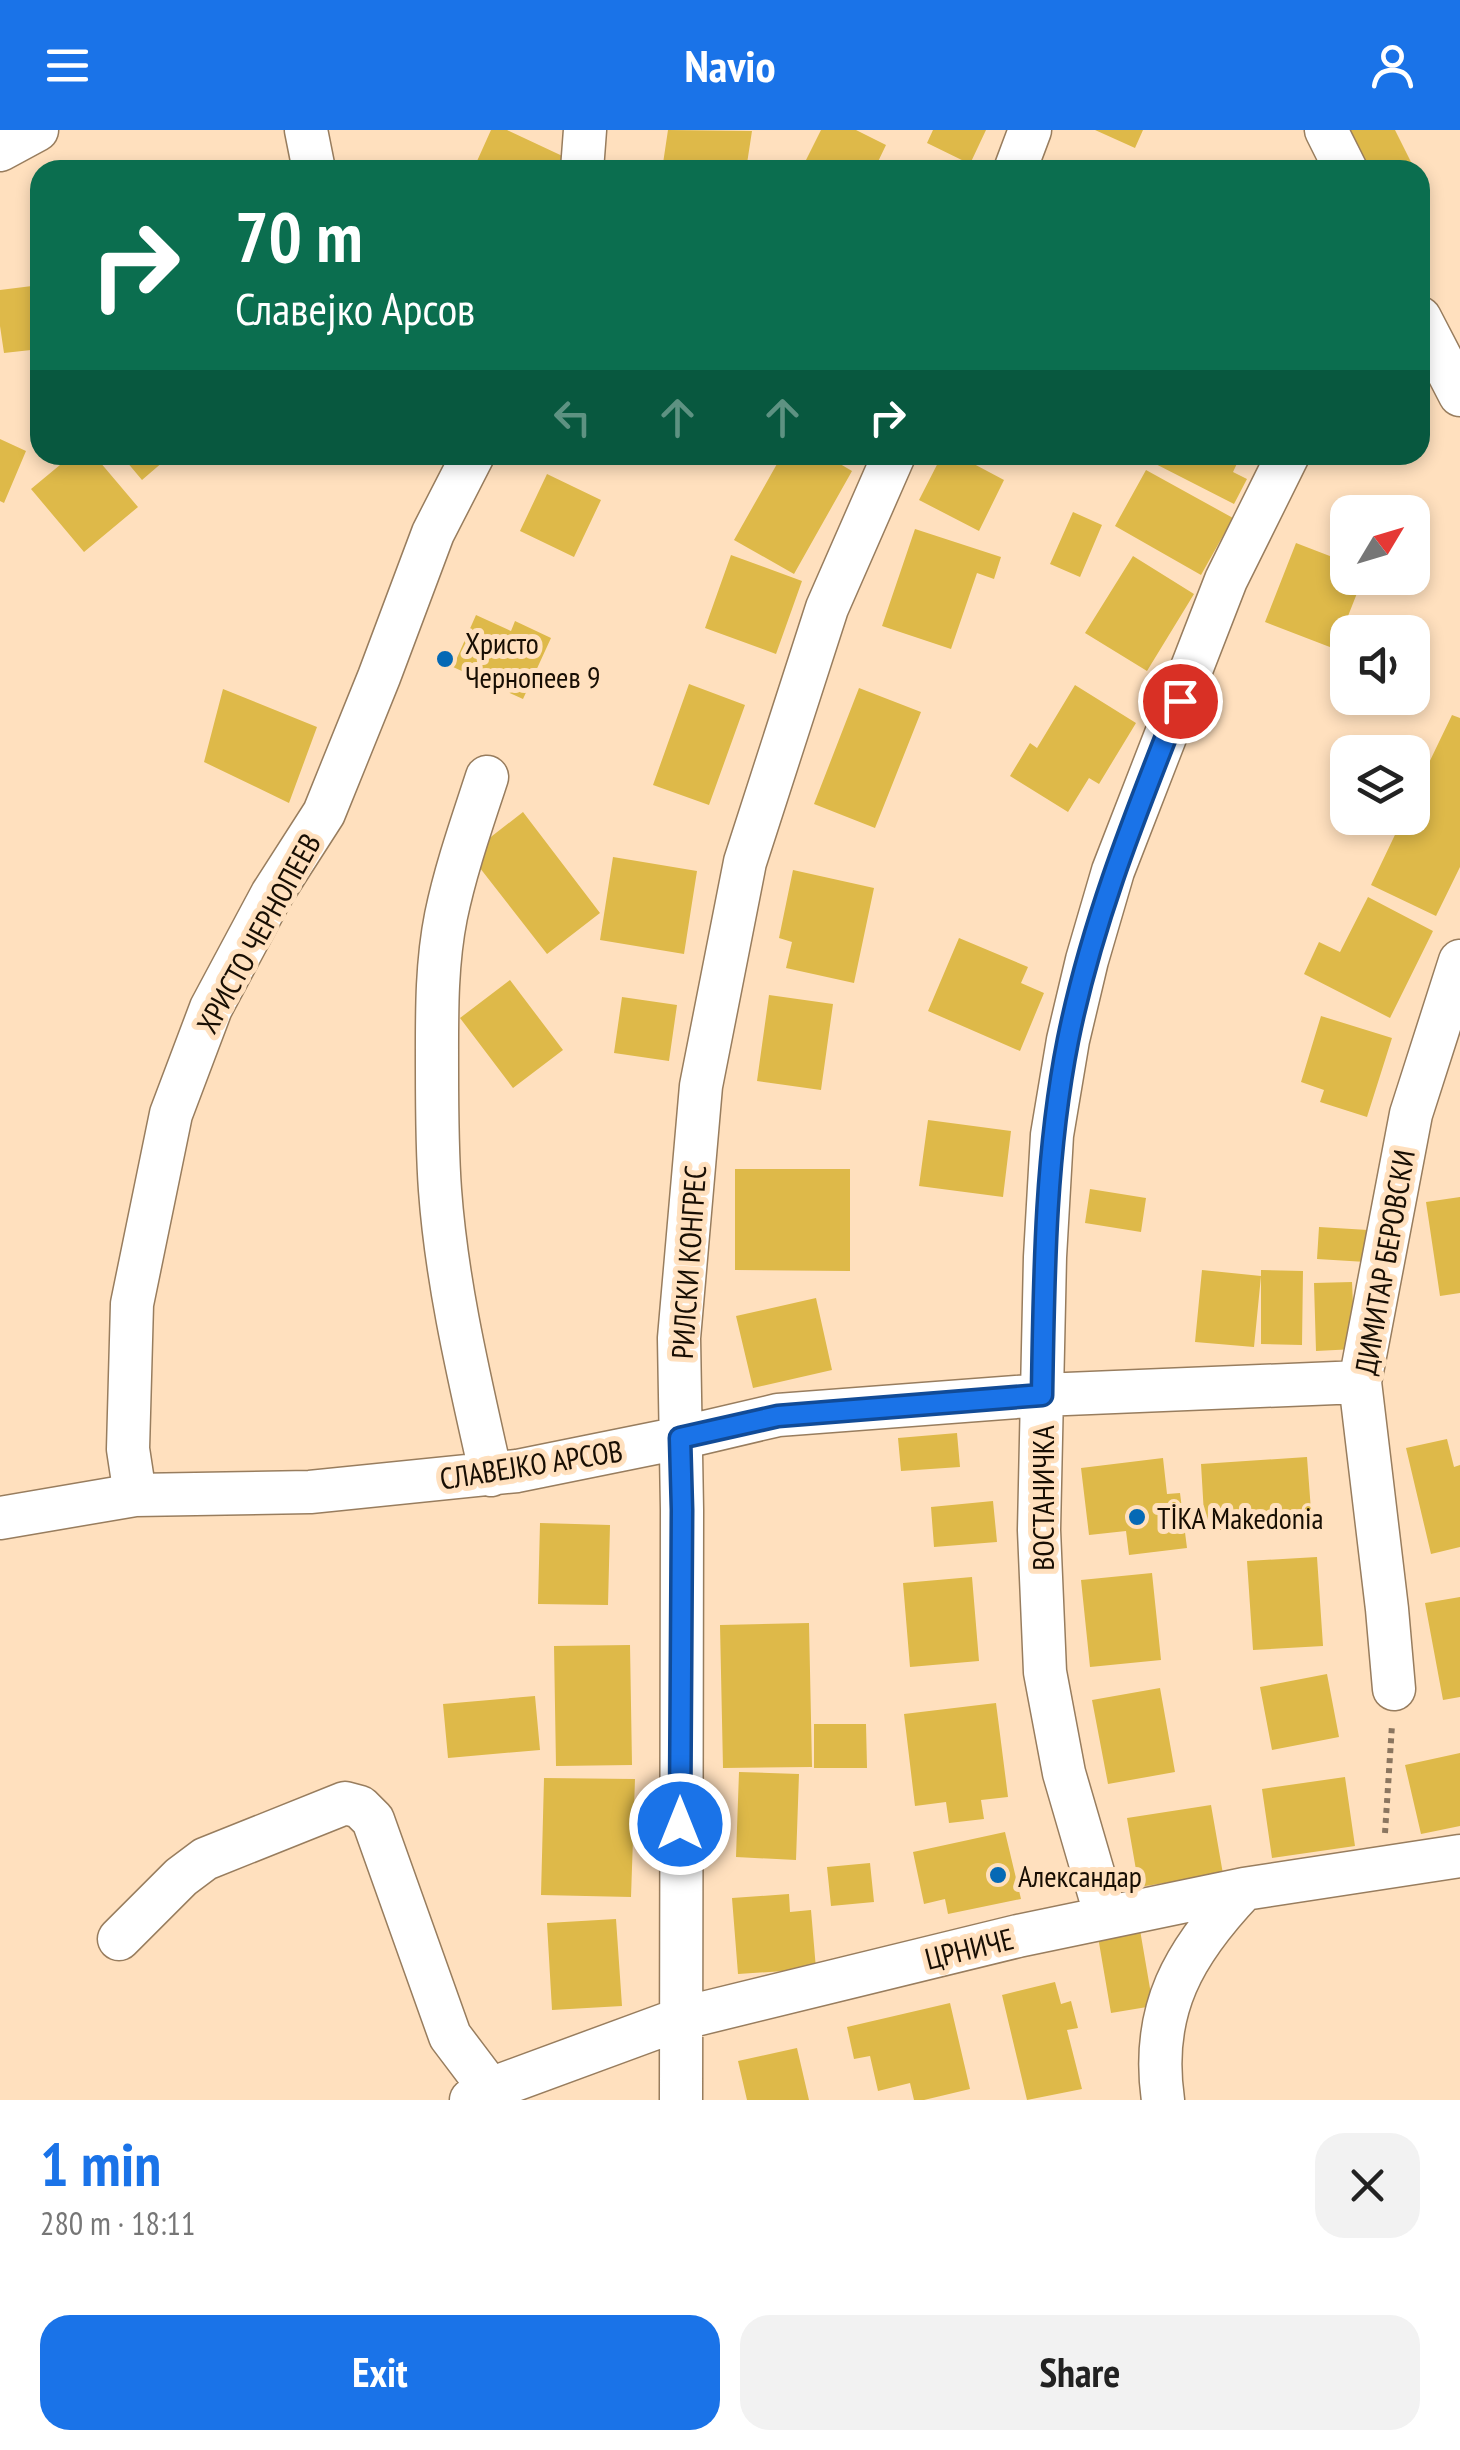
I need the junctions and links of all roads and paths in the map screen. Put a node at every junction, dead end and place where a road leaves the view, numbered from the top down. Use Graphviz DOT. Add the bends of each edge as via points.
graph roads {
  1 [pos="37,130"];
  2 [pos="306,130"];
  3 [pos="585,130"];
  4 [pos="1030,130"];
  5 [pos="1326,130"];
  6 [pos="0,150"];
  7 [pos="312,160"];
  8 [pos="583,160"];
  9 [pos="1019,160"];
  10 [pos="1341,160"];
  11 [pos="1430,337"];
  12 [pos="1460,395"];
  13 [pos="468,465"];
  14 [pos="890,465"];
  15 [pos="1283,465"];
  16 [pos="487,777"];
  17 [pos="1460,961"];
  18 [pos="1360,1382"];
  19 [pos="1042,1395"];
  20 [pos="680,1438"];
  21 [pos="491,1475"];
  22 [pos="135,1495"];
  23 [pos="0,1518"];
  24 [pos="1394,1689"];
  25 [pos="1460,1856"];
  26 [pos="1383,1868"];
  27 [pos="1244,1889"];
  28 [pos="1106,1916"];
  29 [pos="119,1939"];
  30 [pos="683,2018"];
  31 [pos="481,2094"];
  32 [pos="681,2100"];
  33 [pos="1163,2100"];
  1 -- 6 [label="street"];
  2 -- 7 [label="street"];
  3 -- 8 [label="street"];
  4 -- 9 [label="street"];
  5 -- 10 [label="street"];
  11 -- 12 [label="street"];
  13 -- 22 [label="street, ХРИСТО ЧЕРНОПЕЕВ" via="432,532 324,814 211,1008 171,1114 132,1304 128,1449"];
  14 -- 20 [label="street, РИЛСКИ КОНГРЕС" via="827,608 745,862 702,1086 679,1338"];
  15 -- 19 [label="street, ВОСТАНИЧКА" via="1226,580 1113,871 1087,960 1052,1135"];
  16 -- 21 [label="street" via="456,872 438,969 437,1122 449,1264"];
  17 -- 18 [label="street, ДИМИТАР БЕРОВСКИ" via="1411,1114"];
  18 -- 19 [label="street, СЛАВЕЈКО АРСОВ"];
  18 -- 24 [label="street, ДИМИТАР БЕРОВСКИ"];
  19 -- 20 [label="street, СЛАВЕЈКО АРСОВ" via="778,1416"];
  19 -- 28 [label="street, ВОСТАНИЧКА" via="1045,1672 1064,1773"];
  20 -- 21 [label="street, СЛАВЕЈКО АРСОВ"];
  20 -- 30 [label="street, РИЛСКИ КОНГРЕС"];
  21 -- 22 [label="street, СЛАВЕЈКО АРСОВ" via="310,1492"];
  22 -- 23 [label="street, СЛАВЕЈКО АРСОВ"];
  24 -- 26 [label="path"];
  25 -- 26 [label="street, ЦРНИЧЕ"];
  26 -- 27 [label="street, ЦРНИЧЕ"];
  27 -- 28 [label="street, ЦРНИЧЕ"];
  27 -- 33 [label="street" via="1200,1940 1175,1985 1160,2046"];
  28 -- 30 [label="street, ЦРНИЧЕ"];
  29 -- 31 [label="street, ЦРНИЧЕ" via="204,1859 345,1803 360,1807 374,1820 450,2036"];
  30 -- 31 [label="street, ЦРНИЧЕ"];
  30 -- 32 [label="street, РИЛСКИ КОНГРЕС"];
}
